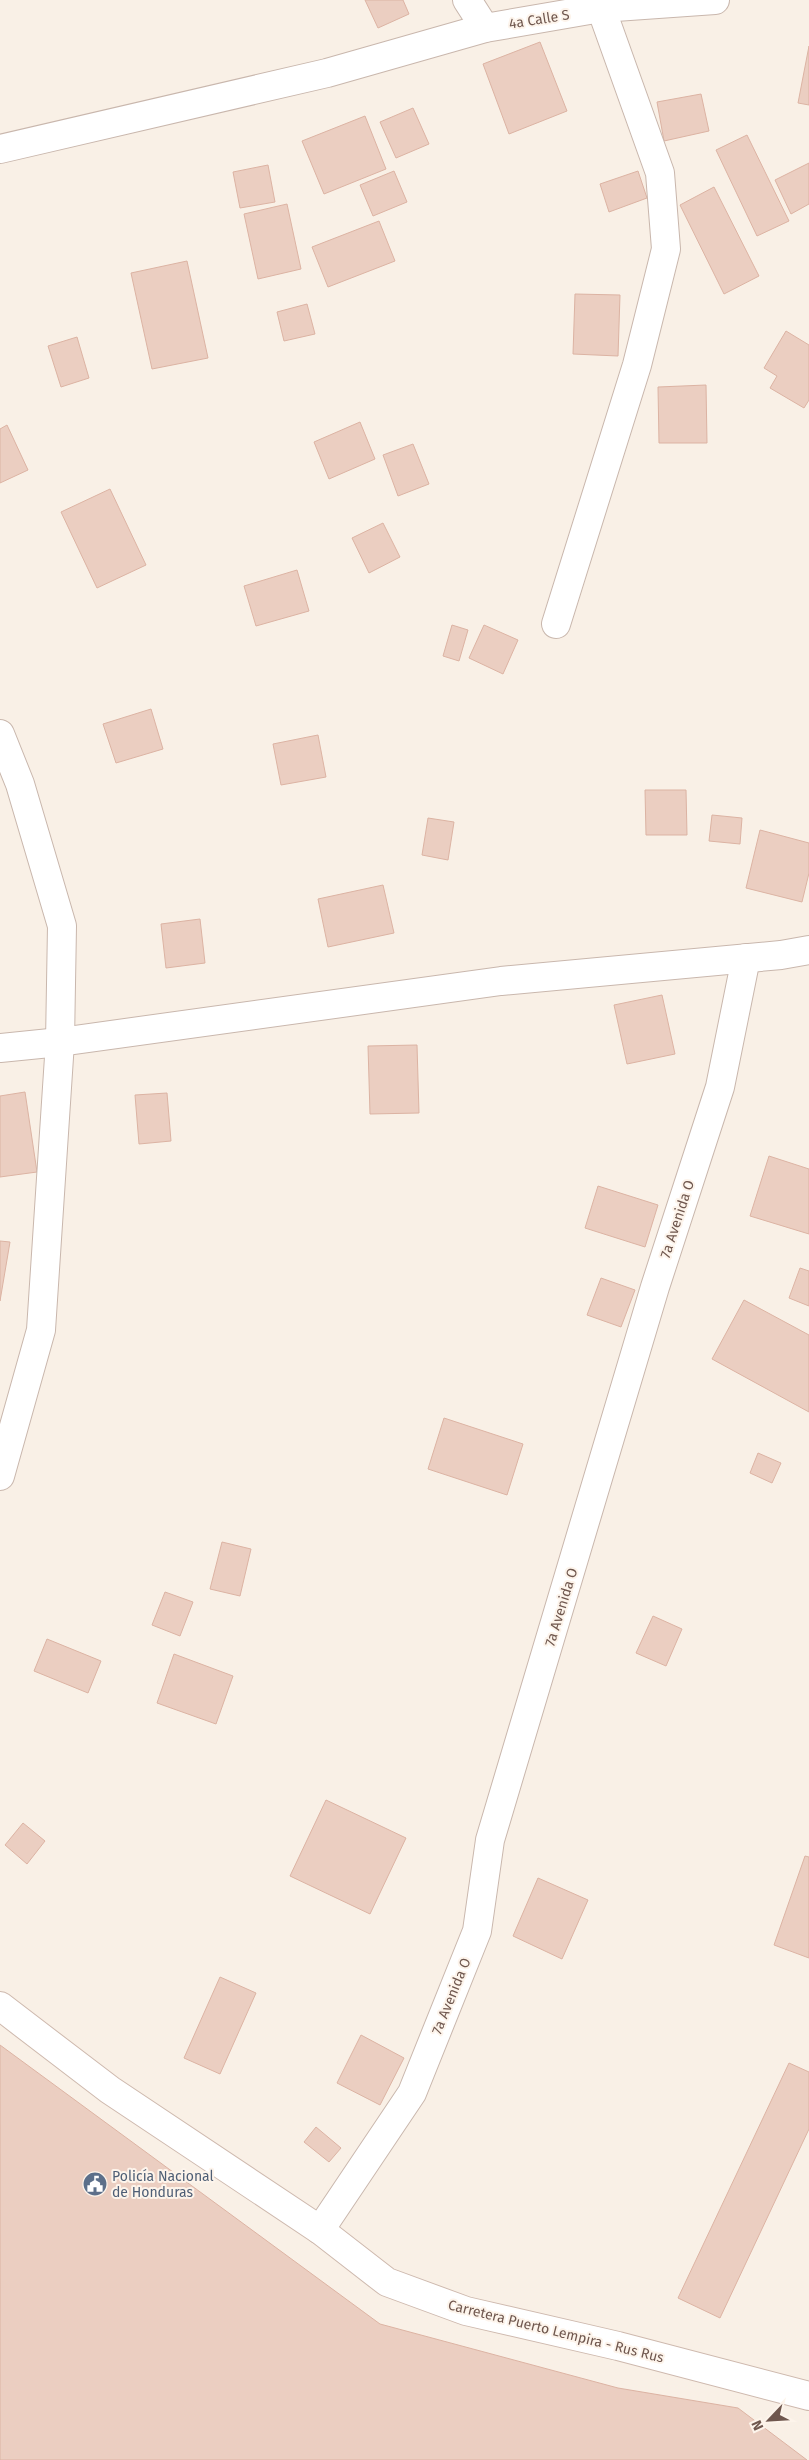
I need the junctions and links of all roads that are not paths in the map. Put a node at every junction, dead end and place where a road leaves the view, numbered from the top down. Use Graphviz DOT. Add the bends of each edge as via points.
graph roads {
  1 [pos="467,0"];
  2 [pos="715,0"];
  3 [pos="601,8"];
  4 [pos="486,28"];
  5 [pos="0,149"];
  6 [pos="556,624"];
  7 [pos="0,734"];
  8 [pos="809,950"];
  9 [pos="746,958"];
  10 [pos="60,1042"];
  11 [pos="0,1048"];
  12 [pos="0,1476"];
  13 [pos="0,2006"];
  14 [pos="320,2230"];
  15 [pos="809,2396"];
  1 -- 4 [label="street"];
  2 -- 3 [label="street, 4a Calle S"];
  3 -- 4 [label="street, 4a Calle S"];
  3 -- 6 [label="street" via="660,173 666,250 637,365"];
  4 -- 5 [label="street, 4a Calle S" via="327,73"];
  7 -- 10 [label="street" via="20,784 62,926"];
  8 -- 9 [label="street"];
  9 -- 10 [label="street" via="501,981"];
  9 -- 14 [label="street, 7a Avenida O" via="720,1087 655,1287 490,1840 477,1931 412,2093"];
  10 -- 11 [label="street"];
  10 -- 12 [label="street" via="41,1330"];
  13 -- 14 [label="street, Carretera Puerto Lempira - Rus Rus" via="110,2090"];
  14 -- 15 [label="street, Carretera Puerto Lempira - Rus Rus" via="387,2282 466,2311 618,2346"];
}
